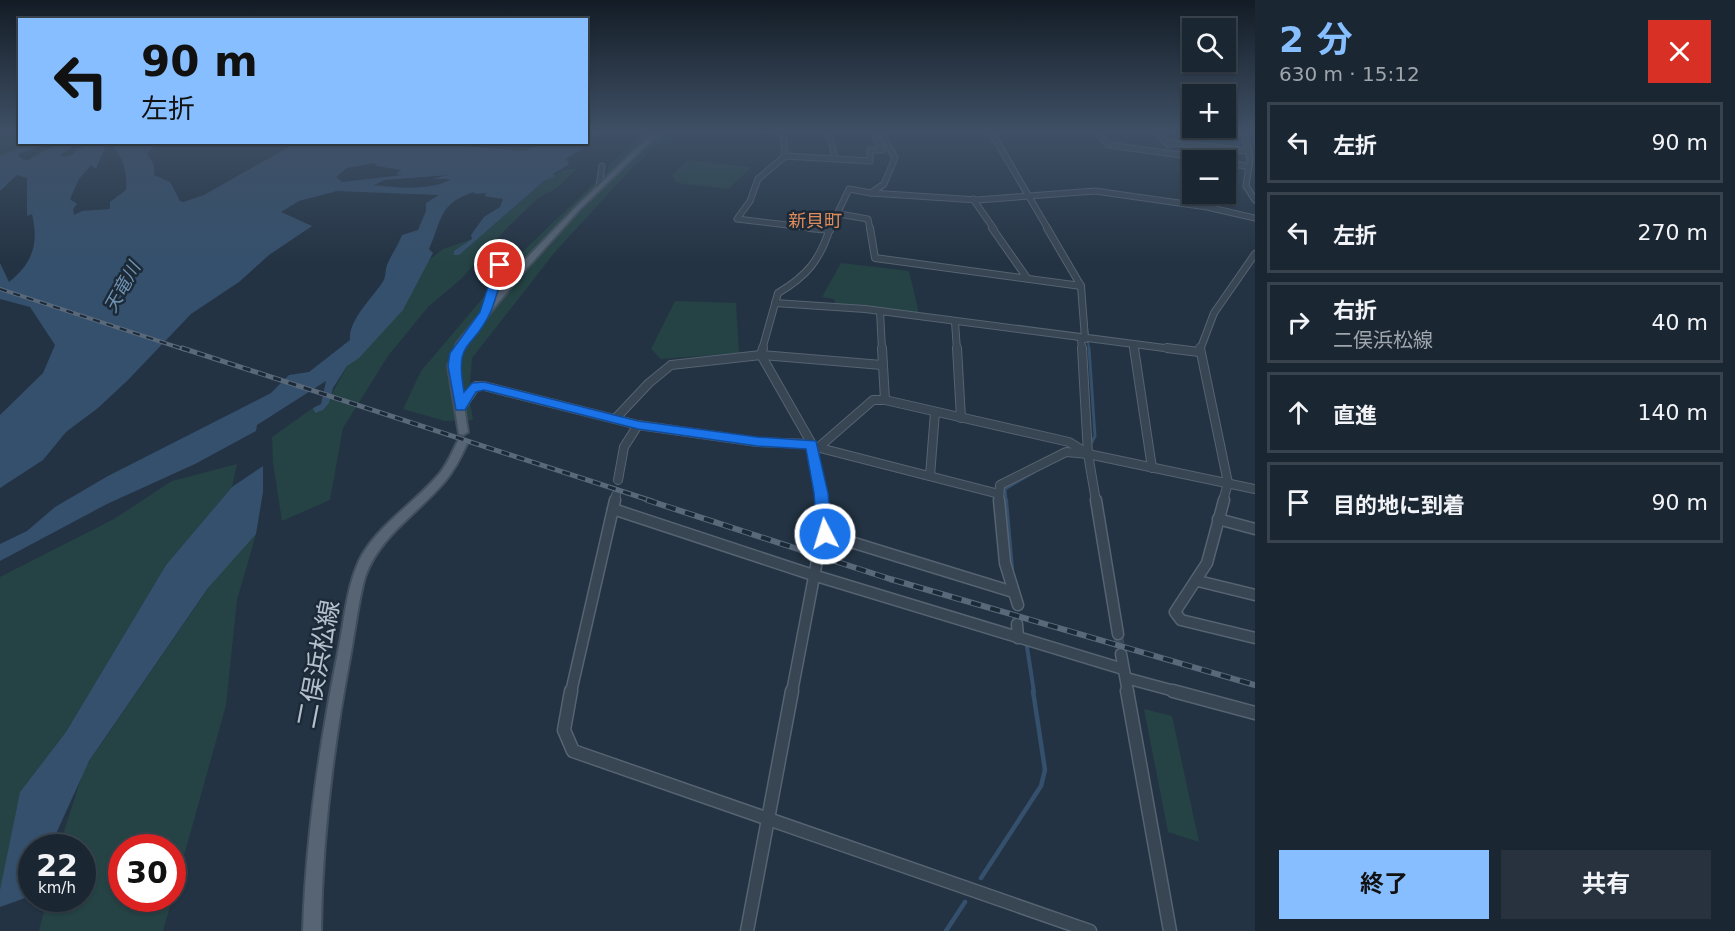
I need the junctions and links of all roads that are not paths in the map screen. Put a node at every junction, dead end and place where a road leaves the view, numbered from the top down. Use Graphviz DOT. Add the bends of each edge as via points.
graph roads {
  1 [pos="601,175"];
  2 [pos="612,175"];
  3 [pos="762,175"];
  4 [pos="888,175"];
  5 [pos="1017,175"];
  6 [pos="1248,175"];
  7 [pos="599,188"];
  8 [pos="871,193"];
  9 [pos="1029,196"];
  10 [pos="973,199"];
  11 [pos="1255,201"];
  12 [pos="838,214"];
  13 [pos="1255,218"];
  14 [pos="830,230"];
  15 [pos="1255,254"];
  16 [pos="500,265"];
  17 [pos="1027,278"];
  18 [pos="1081,286"];
  19 [pos="775,303"];
  20 [pos="880,311"];
  21 [pos="485,312"];
  22 [pos="955,322"];
  23 [pos="1083,339"];
  24 [pos="1133,344"];
  25 [pos="1199,352"];
  26 [pos="761,355"];
  27 [pos="882,365"];
  28 [pos="885,400"];
  29 [pos="461,408"];
  30 [pos="935,412"];
  31 [pos="615,418"];
  32 [pos="961,418"];
  33 [pos="638,425"];
  34 [pos="814,446"];
  35 [pos="1088,454"];
  36 [pos="1152,468"];
  37 [pos="930,476"];
  38 [pos="618,480"];
  39 [pos="1228,483"];
  40 [pos="1255,489"];
  41 [pos="999,494"];
  42 [pos="616,495"];
  43 [pos="613,509"];
  44 [pos="1218,519"];
  45 [pos="1255,529"];
  46 [pos="825,534"];
  47 [pos="821,546"];
  48 [pos="817,561"];
  49 [pos="813,575"];
  50 [pos="1197,581"];
  51 [pos="1010,591"];
  52 [pos="1255,595"];
  53 [pos="1018,605"];
  54 [pos="1017,624"];
  55 [pos="1118,634"];
  56 [pos="1018,638"];
  57 [pos="1255,638"];
  58 [pos="1121,654"];
  59 [pos="1125,674"];
  60 [pos="1255,713"];
  61 [pos="768,821"];
  62 [pos="312,931"];
  63 [pos="747,931"];
  64 [pos="1090,931"];
  65 [pos="1170,931"];
  1 -- 7 [label="street"];
  2 -- 7 [label="main road, 二俣浜松線"];
  3 -- 14 [label="street" via="737,219"];
  4 -- 8 [label="street"];
  5 -- 9 [label="street"];
  6 -- 11 [label="street" via="1246,186"];
  7 -- 21 [label="main road, 二俣浜松線"];
  8 -- 10 [label="street"];
  8 -- 12 [label="street" via="849,189"];
  9 -- 10 [label="street"];
  9 -- 13 [label="street" via="1095,190"];
  9 -- 18 [label="street"];
  10 -- 17 [label="street"];
  12 -- 14 [label="street"];
  12 -- 17 [label="street" via="868,219 875,258"];
  14 -- 19 [label="street" via="824,253 805,279 778,293"];
  15 -- 25 [label="street" via="1220,302"];
  16 -- 21 [label="street"];
  17 -- 18 [label="street"];
  18 -- 23 [label="street"];
  19 -- 20 [label="street"];
  19 -- 26 [label="street"];
  20 -- 22 [label="street"];
  20 -- 27 [label="street"];
  21 -- 29 [label="main road, 二俣浜松線" via="456,353 453,366"];
  22 -- 23 [label="street"];
  22 -- 32 [label="street"];
  23 -- 24 [label="street"];
  23 -- 35 [label="street"];
  24 -- 25 [label="street"];
  24 -- 36 [label="street"];
  25 -- 39 [label="street"];
  26 -- 27 [label="street"];
  26 -- 31 [label="street" via="671,365"];
  26 -- 34 [label="street"];
  27 -- 28 [label="street"];
  28 -- 30 [label="street"];
  28 -- 34 [label="street" via="873,400"];
  29 -- 31 [label="street" via="476,386 484,386"];
  29 -- 62 [label="main road, 二俣浜松線" via="463,438 458,455 443,476 379,540 360,573 324,761"];
  30 -- 32 [label="street"];
  30 -- 37 [label="street"];
  31 -- 33 [label="street"];
  32 -- 35 [label="street" via="1069,442"];
  33 -- 34 [label="street"];
  33 -- 38 [label="street" via="624,447"];
  34 -- 37 [label="street"];
  34 -- 46 [label="street"];
  35 -- 36 [label="street"];
  35 -- 41 [label="street" via="1066,452 1000,485"];
  35 -- 55 [label="street"];
  36 -- 39 [label="street"];
  37 -- 41 [label="street"];
  39 -- 40 [label="street"];
  39 -- 44 [label="street"];
  41 -- 51 [label="street"];
  42 -- 43 [label="street"];
  43 -- 49 [label="street"];
  43 -- 61 [label="street" via="568,702 564,730 573,751"];
  44 -- 45 [label="street"];
  44 -- 50 [label="street" via="1207,563"];
  46 -- 47 [label="street"];
  46 -- 51 [label="street"];
  48 -- 49 [label="street"];
  49 -- 56 [label="street"];
  49 -- 61 [label="street"];
  50 -- 52 [label="street"];
  50 -- 57 [label="street" via="1174,612 1181,620"];
  51 -- 53 [label="street"];
  54 -- 56 [label="street"];
  56 -- 59 [label="street"];
  58 -- 59 [label="street"];
  59 -- 60 [label="street"];
  59 -- 65 [label="street"];
  61 -- 63 [label="street"];
  61 -- 64 [label="street"];
}
